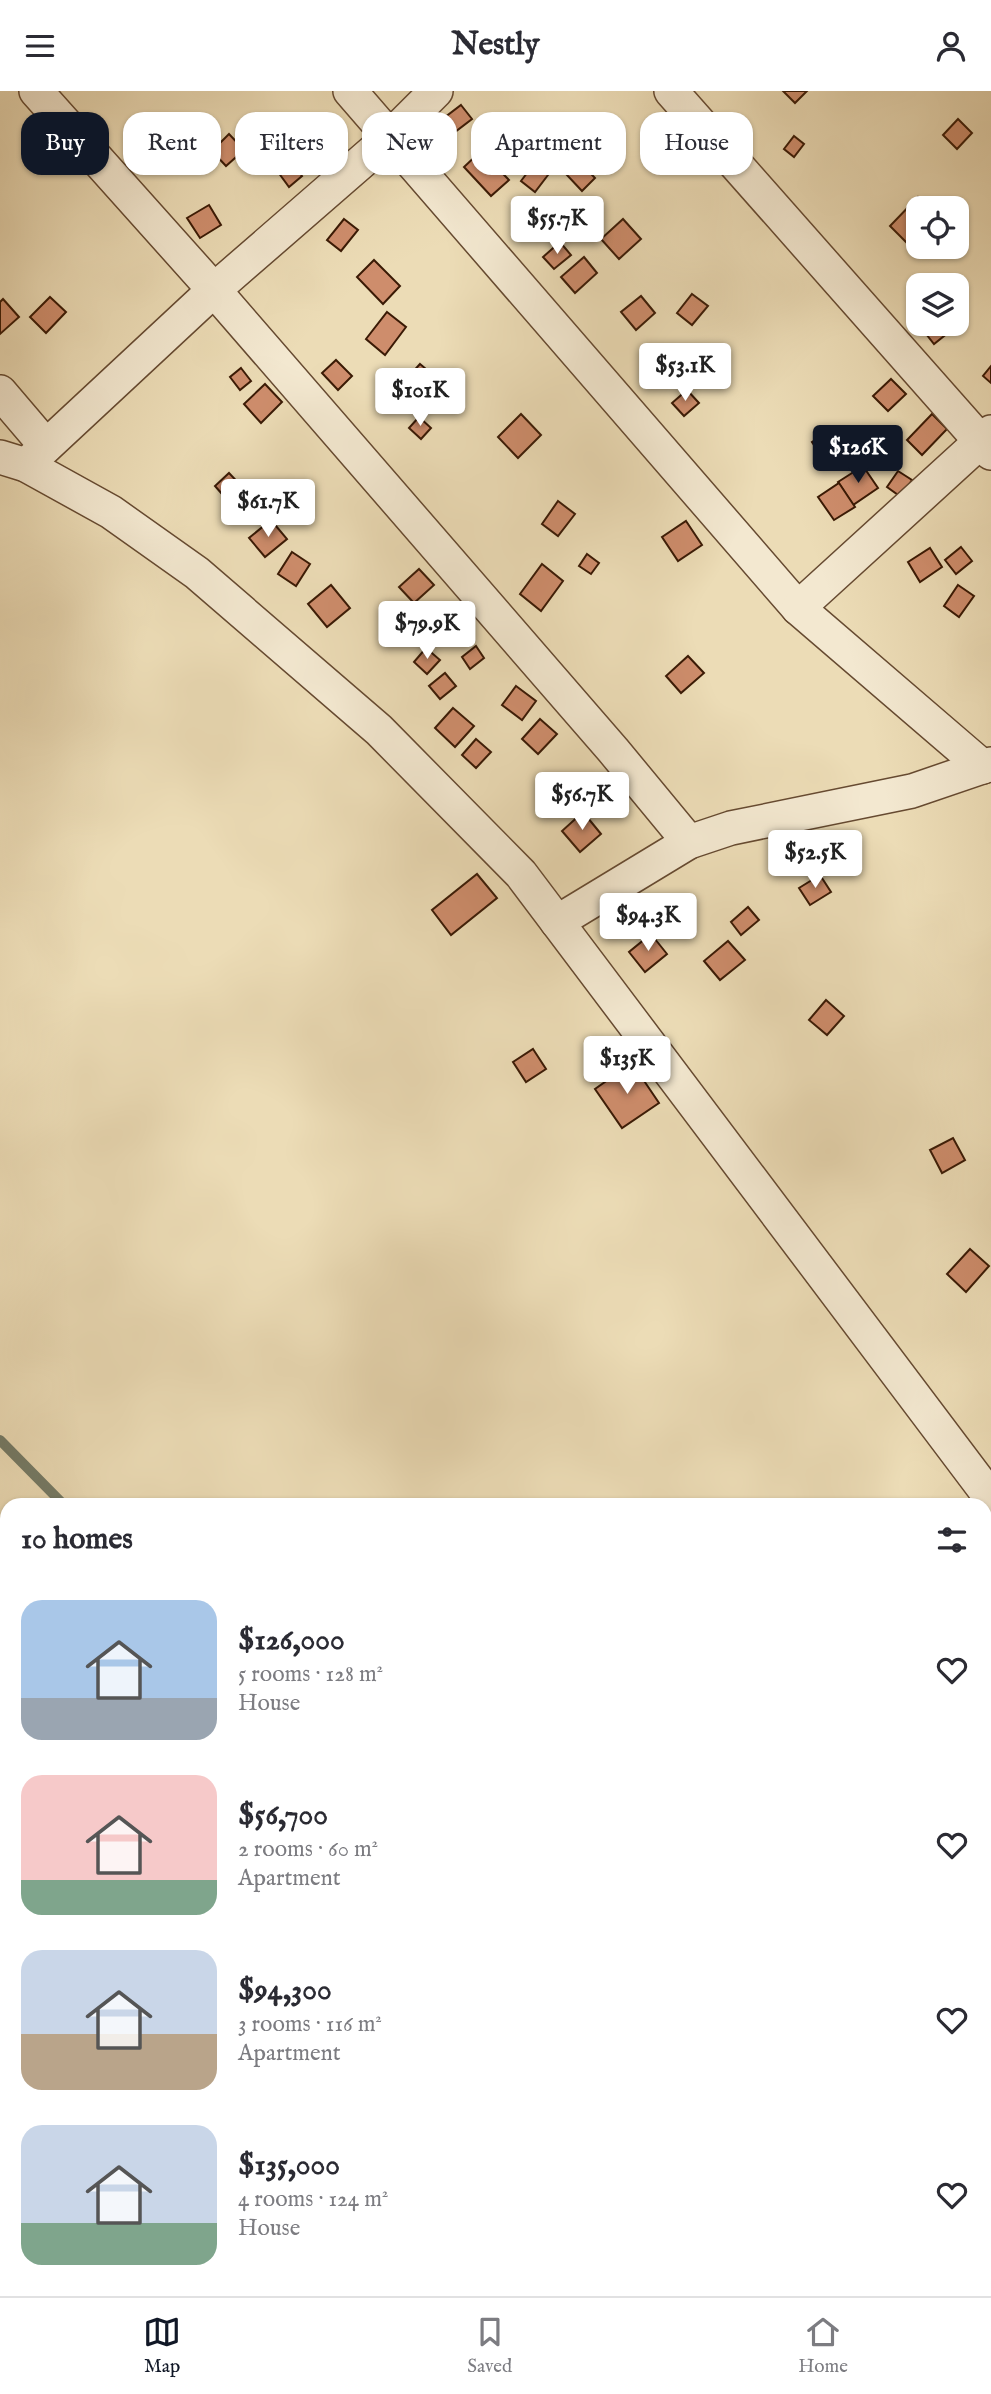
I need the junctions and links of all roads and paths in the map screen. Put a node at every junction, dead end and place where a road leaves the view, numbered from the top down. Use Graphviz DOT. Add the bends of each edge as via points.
graph roads {
  1 [pos="36,91"];
  2 [pos="349,91"];
  3 [pos="436,91"];
  4 [pos="671,91"];
  5 [pos="368,112"];
  6 [pos="415,112"];
  7 [pos="362,161"];
  8 [pos="423,175"];
  9 [pos="214,290"];
  10 [pos="0,392"];
  11 [pos="988,442"];
  12 [pos="24,456"];
  13 [pos="798,608"];
  14 [pos="987,766"];
  15 [pos="689,842"];
  16 [pos="557,922"];
  17 [pos="991,1498"];
  1 -- 9 [label="street"];
  2 -- 5 [label="street"];
  3 -- 6 [label="street"];
  4 -- 11 [label="street"];
  7 -- 9 [label="street"];
  8 -- 13 [label="street"];
  9 -- 12 [label="street"];
  9 -- 15 [label="street"];
  10 -- 12 [label="street"];
  11 -- 13 [label="street"];
  12 -- 16 [label="street" via="197,573 379,730 522,874"];
  13 -- 14 [label="street"];
  14 -- 15 [label="street" via="912,791 731,828"];
  15 -- 16 [label="street"];
  16 -- 17 [label="street"];
}
